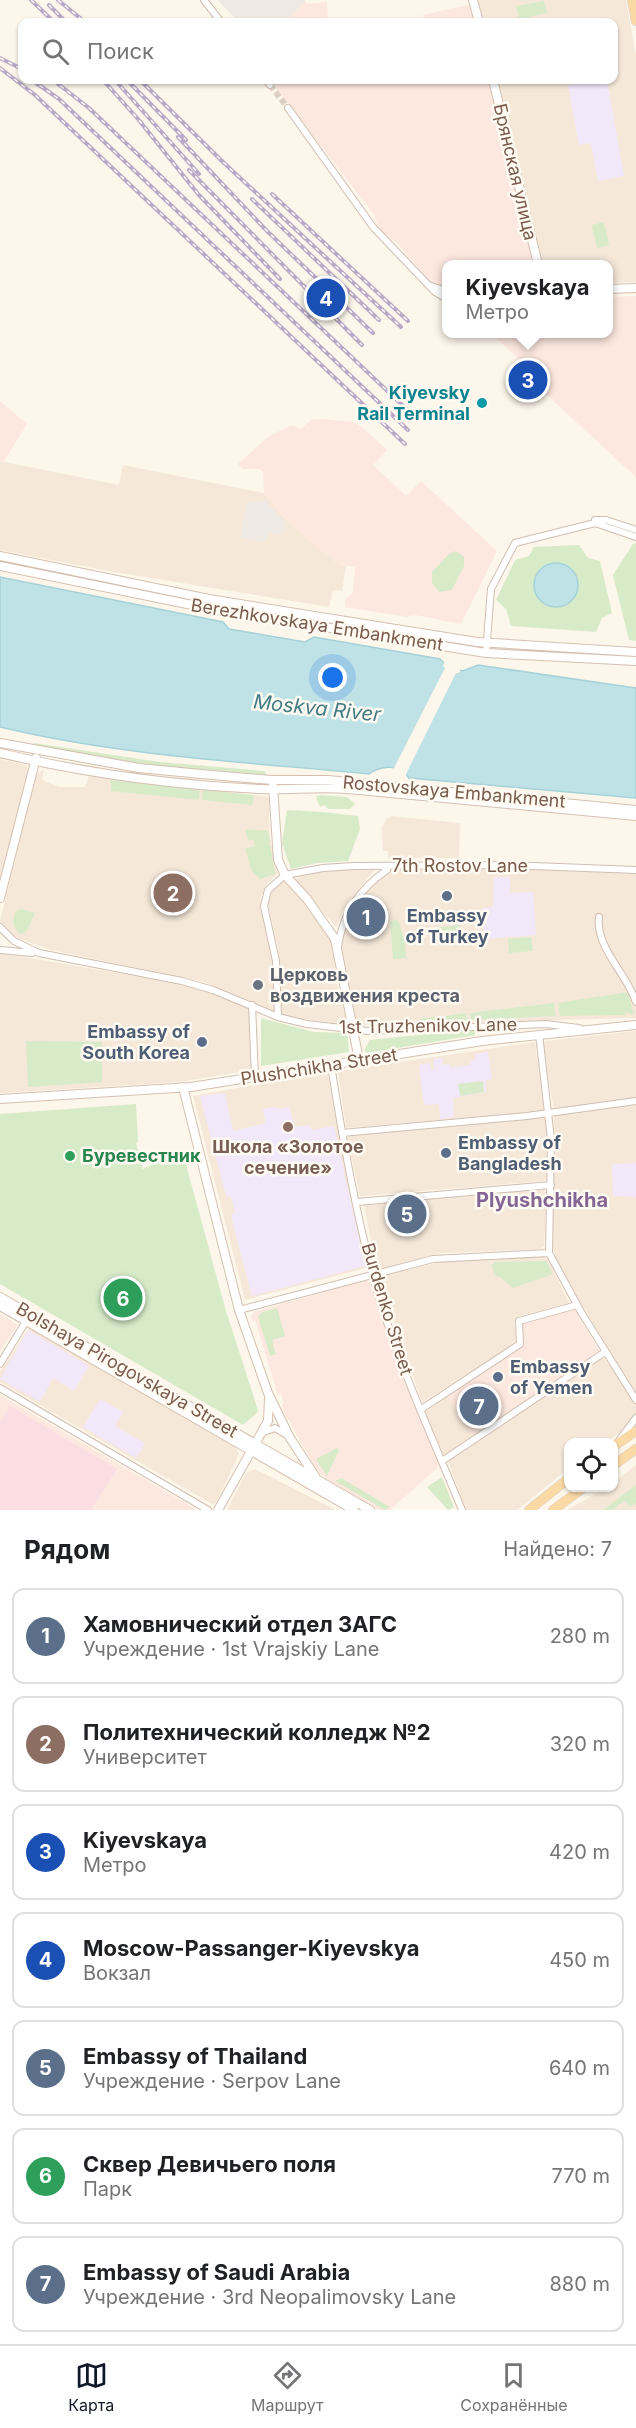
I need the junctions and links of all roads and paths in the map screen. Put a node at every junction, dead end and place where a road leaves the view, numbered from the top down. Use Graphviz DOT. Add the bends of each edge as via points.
graph roads {
  1 [pos="204,0"];
  2 [pos="473,0"];
  3 [pos="632,0"];
  4 [pos="218,18"];
  5 [pos="478,18"];
  6 [pos="636,21"];
  7 [pos="494,84"];
  8 [pos="288,108"];
  9 [pos="537,260"];
  10 [pos="427,283"];
  11 [pos="636,288"];
  12 [pos="442,289"];
  13 [pos="613,289"];
  14 [pos="442,296"];
  15 [pos="569,529"];
  16 [pos="636,530"];
  17 [pos="636,537"];
  18 [pos="0,556"];
  19 [pos="0,566"];
  20 [pos="449,636"];
  21 [pos="487,643"];
  22 [pos="448,646"];
  23 [pos="636,652"];
  24 [pos="486,653"];
  25 [pos="636,661"];
  26 [pos="0,743"];
  27 [pos="39,752"];
  28 [pos="0,753"];
  29 [pos="35,761"];
  30 [pos="273,785"];
  31 [pos="636,810"];
  32 [pos="636,816"];
  33 [pos="386,866"];
  34 [pos="636,870"];
  35 [pos="285,876"];
  36 [pos="0,898"];
  37 [pos="599,917"];
  38 [pos="0,927"];
  39 [pos="338,949"];
  40 [pos="0,950"];
  41 [pos="39,953"];
  42 [pos="636,1002"];
  43 [pos="252,1005"];
  44 [pos="278,1017"];
  45 [pos="636,1024"];
  46 [pos="353,1028"];
  47 [pos="588,1029"];
  48 [pos="538,1034"];
  49 [pos="359,1060"];
  50 [pos="331,1065"];
  51 [pos="255,1077"];
  52 [pos="183,1087"];
  53 [pos="0,1099"];
  54 [pos="636,1101"];
  55 [pos="549,1113"];
  56 [pos="342,1133"];
  57 [pos="551,1185"];
  58 [pos="357,1202"];
  59 [pos="549,1253"];
  60 [pos="373,1274"];
  61 [pos="0,1297"];
  62 [pos="577,1305"];
  63 [pos="0,1306"];
  64 [pos="239,1310"];
  65 [pos="28,1318"];
  66 [pos="605,1352"];
  67 [pos="0,1364"];
  68 [pos="0,1388"];
  69 [pos="268,1396"];
  70 [pos="636,1400"];
  71 [pos="420,1410"];
  72 [pos="636,1418"];
  73 [pos="636,1431"];
  74 [pos="261,1433"];
  75 [pos="290,1438"];
  76 [pos="618,1441"];
  77 [pos="618,1443"];
  78 [pos="253,1447"];
  79 [pos="636,1449"];
  80 [pos="442,1461"];
  81 [pos="618,1462"];
  82 [pos="320,1480"];
  83 [pos="564,1482"];
  84 [pos="578,1492"];
  85 [pos="342,1507"];
  86 [pos="208,1510"];
  87 [pos="218,1510"];
  88 [pos="354,1510"];
  89 [pos="370,1510"];
  90 [pos="462,1510"];
  91 [pos="529,1510"];
  92 [pos="554,1510"];
  1 -- 4 [label="street"];
  2 -- 5 [label="main road"];
  3 -- 6 [label="main road"];
  7 -- 9 [label="main road, Брянская улица"];
  8 -- 10 [label="street" via="366,216"];
  10 -- 12 [label="street"];
  10 -- 14 [label="street"];
  11 -- 13 [label="main road"];
  15 -- 16 [label="street" via="601,520"];
  15 -- 17 [label="street" via="599,523"];
  15 -- 21 [label="street" via="515,543 491,589"];
  18 -- 20 [label="main road, Berezhkovskaya Embankment" via="209,599"];
  19 -- 22 [label="main road, Berezhkovskaya Embankment" via="207,608"];
  20 -- 21 [label="main road, Berezhkovskaya Embankment"];
  20 -- 22 [label="street" via="453,642"];
  21 -- 23 [label="main road, Berezhkovskaya Embankment"];
  21 -- 24 [label="street"];
  22 -- 24 [label="main road, Berezhkovskaya Embankment"];
  24 -- 25 [label="main road, Berezhkovskaya Embankment"];
  26 -- 27 [label="main road"];
  27 -- 29 [label="main road"];
  27 -- 30 [label="main road"];
  28 -- 29 [label="main road"];
  29 -- 30 [label="main road" via="156,779"];
  29 -- 36 [label="main road"];
  30 -- 31 [label="main road, Rostovskaya Embankment" via="338,781"];
  30 -- 32 [label="main road, Rostovskaya Embankment"];
  30 -- 35 [label="main road" via="275,844"];
  33 -- 34 [label="street, 7th Rostov Lane"];
  33 -- 35 [label="street, 7th Rostov Lane" via="323,868"];
  33 -- 39 [label="street" via="387,870 366,887 345,915"];
  35 -- 39 [label="main road" via="330,928"];
  35 -- 44 [label="street" via="268,890 264,906 276,961"];
  37 -- 42 [label="street" via="602,939"];
  38 -- 41 [label="street, 1st Truzhenikov Lane" via="14,940"];
  39 -- 46 [label="main road"];
  40 -- 41 [label="street"];
  41 -- 43 [label="street, 1st Truzhenikov Lane" via="182,981"];
  43 -- 44 [label="street, 1st Truzhenikov Lane"];
  43 -- 51 [label="street"];
  44 -- 46 [label="street, 1st Truzhenikov Lane" via="328,1028"];
  45 -- 47 [label="main road, Plushchikha Street"];
  46 -- 47 [label="street, 1st Truzhenikov Lane" via="546,1024"];
  46 -- 49 [label="main road"];
  47 -- 48 [label="main road, Plushchikha Street"];
  48 -- 49 [label="main road, Plushchikha Street"];
  48 -- 55 [label="street"];
  49 -- 50 [label="main road, Plushchikha Street"];
  50 -- 51 [label="main road, Plushchikha Street"];
  50 -- 56 [label="street, Burdenko Street"];
  51 -- 52 [label="main road, Plushchikha Street"];
  52 -- 53 [label="main road, Plushchikha Street"];
  52 -- 64 [label="main road"];
  54 -- 55 [label="street"];
  55 -- 56 [label="street"];
  55 -- 57 [label="street"];
  56 -- 58 [label="street, Burdenko Street"];
  57 -- 58 [label="street"];
  57 -- 59 [label="street"];
  58 -- 60 [label="street, Burdenko Street"];
  59 -- 60 [label="street" via="441,1258"];
  59 -- 62 [label="street"];
  60 -- 64 [label="street"];
  60 -- 71 [label="street, Burdenko Street"];
  61 -- 65 [label="main road, Bolshaya Pirogovskaya Street"];
  62 -- 66 [label="street"];
  62 -- 71 [label="street" via="519,1321 520,1344"];
  63 -- 65 [label="main road, Bolshaya Pirogovskaya Street"];
  64 -- 69 [label="main road"];
  65 -- 67 [label="street"];
  65 -- 78 [label="main road, Bolshaya Pirogovskaya Street"];
  66 -- 70 [label="street"];
  66 -- 80 [label="street"];
  68 -- 86 [label="street"];
  69 -- 74 [label="main road" via="270,1416"];
  69 -- 75 [label="main road"];
  71 -- 80 [label="street, Burdenko Street"];
  72 -- 76 [label="street"];
  73 -- 77 [label="main road"];
  74 -- 75 [label="street" via="275,1428"];
  74 -- 78 [label="main road"];
  75 -- 82 [label="main road"];
  78 -- 82 [label="main road"];
  78 -- 85 [label="main road"];
  78 -- 87 [label="main road"];
  79 -- 81 [label="main road"];
  80 -- 90 [label="street, Burdenko Street"];
  82 -- 89 [label="main road"];
  83 -- 91 [label="main road"];
  84 -- 92 [label="main road"];
  85 -- 88 [label="main road"];
}
